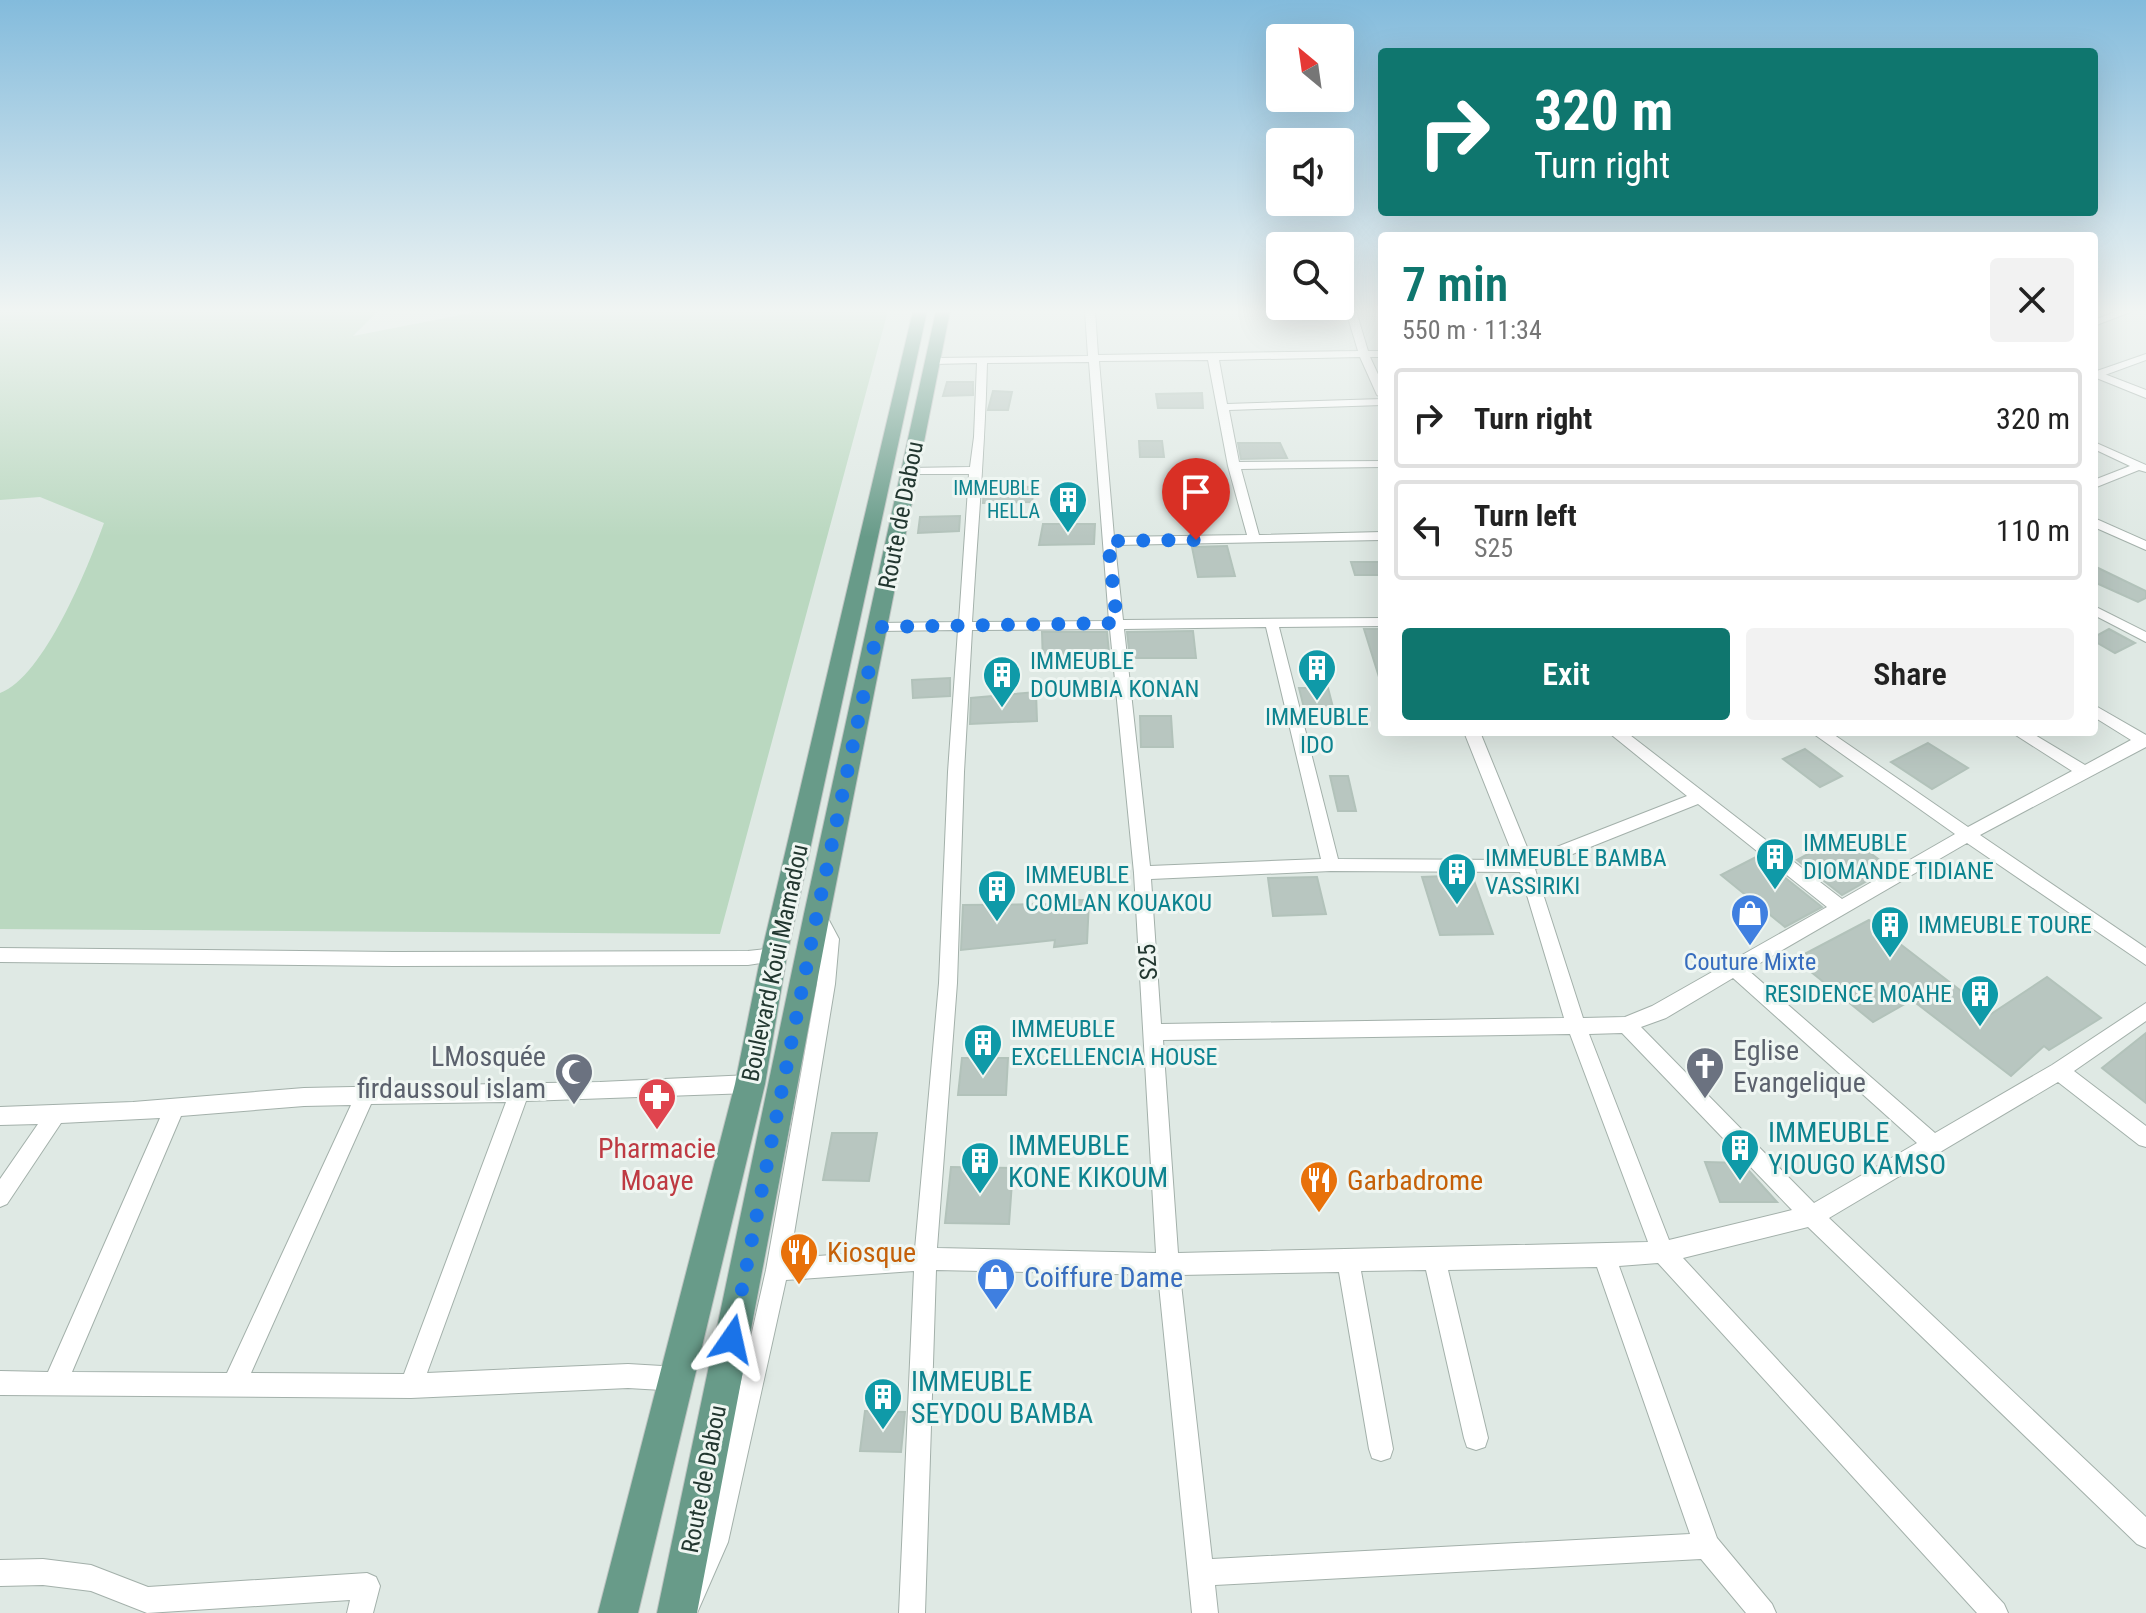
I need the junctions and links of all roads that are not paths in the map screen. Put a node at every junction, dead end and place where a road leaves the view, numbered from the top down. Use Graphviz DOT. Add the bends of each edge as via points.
graph roads {
  1 [pos="903,386"];
  2 [pos="928,386"];
  3 [pos="981,386"];
  4 [pos="1098,386"];
  5 [pos="1218,386"];
  6 [pos="2125,386"];
  7 [pos="2146,394"];
  8 [pos="1378,402"];
  9 [pos="1222,407"];
  10 [pos="2098,447"];
  11 [pos="1378,464"];
  12 [pos="1234,466"];
  13 [pos="2143,467"];
  14 [pos="975,470"];
  15 [pos="908,471"];
  16 [pos="2098,483"];
  17 [pos="2098,524"];
  18 [pos="1378,536"];
  19 [pos="1254,539"];
  20 [pos="1108,541"];
  21 [pos="2146,546"];
  22 [pos="2098,614"];
  23 [pos="1378,622"];
  24 [pos="1117,623"];
  25 [pos="1272,625"];
  26 [pos="967,626"];
  27 [pos="878,627"];
  28 [pos="2146,638"];
  29 [pos="2098,712"];
  30 [pos="1474,736"];
  31 [pos="1621,736"];
  32 [pos="1825,736"];
  33 [pos="2026,736"];
  34 [pos="2144,741"];
  35 [pos="2085,772"];
  36 [pos="1698,798"];
  37 [pos="1969,834"];
  38 [pos="1331,865"];
  39 [pos="1526,866"];
  40 [pos="1142,873"];
  41 [pos="1841,908"];
  42 [pos="817,914"];
  43 [pos="0,955"];
  44 [pos="774,955"];
  45 [pos="2146,958"];
  46 [pos="1735,969"];
  47 [pos="2146,1012"];
  48 [pos="1575,1023"];
  49 [pos="1626,1025"];
  50 [pos="1154,1032"];
  51 [pos="2059,1071"];
  52 [pos="750,1084"];
  53 [pos="519,1093"];
  54 [pos="365,1096"];
  55 [pos="174,1108"];
  56 [pos="55,1115"];
  57 [pos="0,1116"];
  58 [pos="2146,1138"];
  59 [pos="1932,1144"];
  60 [pos="0,1197"];
  61 [pos="1812,1216"];
  62 [pos="1663,1252"];
  63 [pos="1604,1256"];
  64 [pos="925,1259"];
  65 [pos="1434,1259"];
  66 [pos="1348,1261"];
  67 [pos="1168,1264"];
  68 [pos="777,1270"];
  69 [pos="679,1379"];
  70 [pos="55,1384"];
  71 [pos="234,1385"];
  72 [pos="411,1386"];
  73 [pos="2,1387"];
  74 [pos="1476,1438"];
  75 [pos="1381,1449"];
  76 [pos="2146,1535"];
  77 [pos="1707,1546"];
  78 [pos="0,1573"];
  79 [pos="1201,1573"];
  80 [pos="145,1606"];
  81 [pos="360,1613"];
  82 [pos="618,1613"];
  83 [pos="680,1613"];
  84 [pos="912,1613"];
  85 [pos="1205,1613"];
  86 [pos="1763,1613"];
  87 [pos="1995,1613"];
  1 -- 44 [label="main road, Boulevard Koui Mamadou"];
  2 -- 15 [label="main road, Route de Dabou"];
  3 -- 14 [label="street"];
  4 -- 20 [label="street, S25"];
  5 -- 9 [label="street"];
  6 -- 7 [label="street"];
  8 -- 9 [label="street"];
  9 -- 12 [label="street"];
  10 -- 13 [label="street"];
  11 -- 12 [label="street"];
  12 -- 19 [label="street"];
  13 -- 16 [label="street"];
  14 -- 15 [label="street"];
  14 -- 26 [label="street"];
  15 -- 27 [label="main road, Route de Dabou"];
  17 -- 21 [label="street"];
  18 -- 19 [label="street"];
  19 -- 20 [label="street"];
  20 -- 24 [label="street, S25"];
  22 -- 28 [label="street"];
  23 -- 25 [label="street"];
  24 -- 25 [label="street"];
  24 -- 26 [label="street"];
  24 -- 40 [label="street, S25"];
  25 -- 38 [label="street"];
  26 -- 27 [label="street"];
  26 -- 64 [label="street" via="948,983"];
  27 -- 42 [label="main road, Route de Dabou"];
  29 -- 34 [label="street"];
  30 -- 39 [label="street"];
  31 -- 36 [label="street"];
  32 -- 37 [label="street"];
  33 -- 35 [label="street"];
  34 -- 35 [label="street"];
  35 -- 37 [label="street"];
  36 -- 39 [label="street"];
  36 -- 41 [label="street"];
  37 -- 41 [label="street"];
  37 -- 45 [label="street"];
  38 -- 39 [label="street"];
  38 -- 40 [label="street"];
  39 -- 48 [label="street"];
  40 -- 50 [label="street, S25"];
  41 -- 46 [label="street"];
  42 -- 68 [label="street" via="830,939 826,984"];
  42 -- 83 [label="main road, Route de Dabou"];
  43 -- 44 [label="street"];
  44 -- 52 [label="main road, Boulevard Koui Mamadou"];
  46 -- 49 [label="street"];
  46 -- 59 [label="street"];
  47 -- 51 [label="street"];
  48 -- 49 [label="street"];
  48 -- 50 [label="street"];
  48 -- 62 [label="street"];
  49 -- 61 [label="street"];
  50 -- 67 [label="street, S25"];
  51 -- 58 [label="street"];
  51 -- 59 [label="street"];
  52 -- 53 [label="street"];
  52 -- 69 [label="main road, Boulevard Koui Mamadou"];
  53 -- 54 [label="street"];
  53 -- 72 [label="street"];
  54 -- 55 [label="street"];
  54 -- 71 [label="street"];
  55 -- 56 [label="street"];
  55 -- 70 [label="street"];
  56 -- 57 [label="street"];
  56 -- 60 [label="street"];
  59 -- 61 [label="street"];
  61 -- 62 [label="street"];
  61 -- 76 [label="street"];
  62 -- 63 [label="street"];
  62 -- 87 [label="street"];
  63 -- 65 [label="street"];
  63 -- 77 [label="street"];
  64 -- 67 [label="street"];
  64 -- 68 [label="street"];
  64 -- 84 [label="street"];
  65 -- 66 [label="street"];
  65 -- 74 [label="street"];
  66 -- 67 [label="street"];
  66 -- 75 [label="street"];
  67 -- 79 [label="street, S25"];
  68 -- 83 [label="street" via="715,1542"];
  69 -- 72 [label="street" via="628,1376"];
  69 -- 82 [label="main road, Boulevard Koui Mamadou"];
  70 -- 71 [label="street"];
  70 -- 73 [label="street"];
  71 -- 72 [label="street"];
  77 -- 79 [label="street"];
  77 -- 86 [label="street"];
  78 -- 80 [label="street" via="91,1578"];
  79 -- 85 [label="street, S25"];
  80 -- 81 [label="street" via="367,1586"];
}
